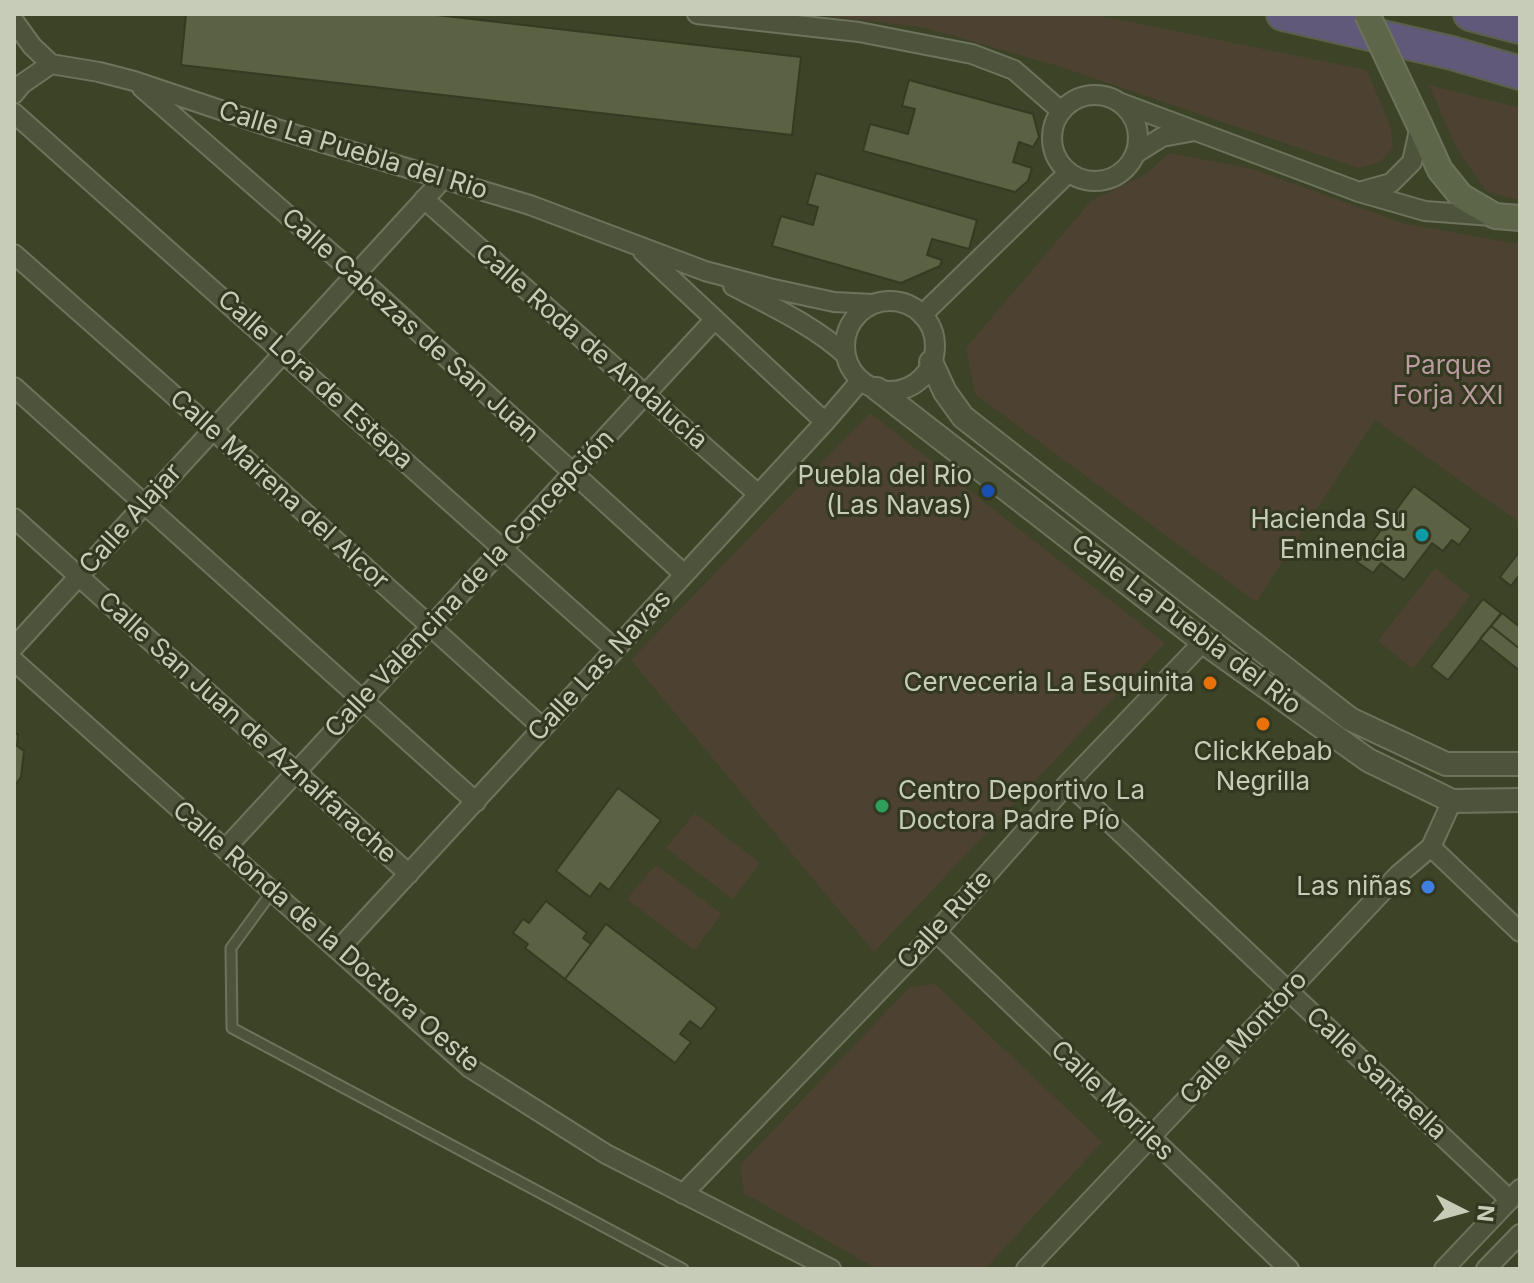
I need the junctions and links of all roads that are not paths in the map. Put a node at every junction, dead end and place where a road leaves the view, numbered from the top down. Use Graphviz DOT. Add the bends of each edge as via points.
graph roads {
  1 [pos="697,14"];
  2 [pos="1283,14"];
  3 [pos="1367,14"];
  4 [pos="1470,14"];
  5 [pos="14,21"];
  6 [pos="1520,27"];
  7 [pos="51,64"];
  8 [pos="1520,73"];
  9 [pos="134,81"];
  10 [pos="14,94"];
  11 [pos="182,97"];
  12 [pos="1121,103"];
  13 [pos="167,109"];
  14 [pos="1061,111"];
  15 [pos="14,113"];
  16 [pos="1420,126"];
  17 [pos="1198,131"];
  18 [pos="1135,154"];
  19 [pos="1068,173"];
  20 [pos="443,179"];
  21 [pos="1359,192"];
  22 [pos="424,199"];
  23 [pos="1495,216"];
  24 [pos="1520,218"];
  25 [pos="635,245"];
  26 [pos="14,254"];
  27 [pos="705,271"];
  28 [pos="355,274"];
  29 [pos="873,304"];
  30 [pos="922,315"];
  31 [pos="715,319"];
  32 [pos="284,352"];
  33 [pos="846,355"];
  34 [pos="931,362"];
  35 [pos="869,384"];
  36 [pos="14,387"];
  37 [pos="645,395"];
  38 [pos="825,422"];
  39 [pos="213,430"];
  40 [pos="573,473"];
  41 [pos="758,494"];
  42 [pos="145,504"];
  43 [pos="14,518"];
  44 [pos="503,549"];
  45 [pos="684,574"];
  46 [pos="79,576"];
  47 [pos="431,627"];
  48 [pos="1203,642"];
  49 [pos="14,647"];
  50 [pos="615,649"];
  51 [pos="14,661"];
  52 [pos="363,700"];
  53 [pos="543,728"];
  54 [pos="1520,764"];
  55 [pos="296,773"];
  56 [pos="1068,783"];
  57 [pos="1520,800"];
  58 [pos="1452,801"];
  59 [pos="476,802"];
  60 [pos="1431,847"];
  61 [pos="225,849"];
  62 [pos="409,874"];
  63 [pos="272,892"];
  64 [pos="936,932"];
  65 [pos="1520,932"];
  66 [pos="338,950"];
  67 [pos="1288,991"];
  68 [pos="1150,1138"];
  69 [pos="683,1194"];
  70 [pos="1515,1194"];
  71 [pos="1520,1234"];
  72 [pos="683,1269"];
  73 [pos="831,1269"];
  74 [pos="1026,1269"];
  75 [pos="1289,1269"];
  76 [pos="1444,1269"];
  77 [pos="1486,1269"];
  1 -- 14 [label="street" via="859,32 972,54 1014,70"];
  2 -- 8 [label="highway"];
  3 -- 16 [label="main road, bridge"];
  4 -- 6 [label="highway"];
  5 -- 7 [label="street"];
  7 -- 9 [label="street, Calle La Puebla del Rio"];
  7 -- 10 [label="street"];
  9 -- 11 [label="street, Calle La Puebla del Rio"];
  9 -- 13 [label="street, Calle Cabezas de San Juan"];
  11 -- 13 [label="street"];
  11 -- 20 [label="street, Calle La Puebla del Rio"];
  12 -- 14 [label="street" via="1096,94"];
  12 -- 17 [label="street"];
  12 -- 18 [label="street" via="1137,126"];
  13 -- 28 [label="street, Calle Cabezas de San Juan"];
  14 -- 19 [label="street" via="1051,137"];
  15 -- 32 [label="street, Calle Lora de Estepa"];
  16 -- 21 [label="street" via="1412,162 1391,183"];
  16 -- 23 [label="main road" via="1440,170 1461,196"];
  17 -- 18 [label="street" via="1162,137"];
  17 -- 21 [label="street"];
  18 -- 19 [label="street" via="1129,166 1106,181"];
  19 -- 30 [label="street"];
  20 -- 22 [label="street, Calle Alajar"];
  20 -- 25 [label="street, Calle La Puebla del Rio"];
  21 -- 23 [label="street" via="1425,211"];
  22 -- 28 [label="street, Calle Alajar"];
  22 -- 37 [label="street, Calle Roda de Andalucía"];
  23 -- 24 [label="main road"];
  25 -- 27 [label="street, Calle La Puebla del Rio"];
  25 -- 31 [label="street"];
  26 -- 39 [label="street, Calle Mairena del Alcor"];
  27 -- 29 [label="street" via="834,302"];
  27 -- 33 [label="street" via="794,319"];
  28 -- 32 [label="street, Calle Alajar"];
  28 -- 40 [label="street, Calle Cabezas de San Juan"];
  29 -- 30 [label="street" via="899,302"];
  29 -- 33 [label="street" via="850,324"];
  30 -- 34 [label="street" via="934,337"];
  31 -- 37 [label="street, Calle Valencina de la Concepción"];
  31 -- 38 [label="street"];
  32 -- 39 [label="street, Calle Alajar"];
  32 -- 44 [label="street, Calle Lora de Estepa"];
  33 -- 35 [label="street" via="851,369"];
  34 -- 35 [label="street" via="903,388 890,391"];
  34 -- 54 [label="street, Calle La Puebla del Rio" via="963,417 1350,719 1446,764"];
  35 -- 38 [label="street, Calle Las Navas"];
  35 -- 48 [label="street, Calle La Puebla del Rio"];
  36 -- 42 [label="street"];
  37 -- 40 [label="street, Calle Valencina de la Concepción"];
  37 -- 41 [label="street, Calle Roda de Andalucía"];
  38 -- 41 [label="street, Calle Las Navas"];
  39 -- 42 [label="street, Calle Alajar"];
  39 -- 47 [label="street, Calle Mairena del Alcor"];
  40 -- 44 [label="street, Calle Valencina de la Concepción"];
  40 -- 45 [label="street, Calle Cabezas de San Juan"];
  41 -- 45 [label="street, Calle Las Navas"];
  42 -- 46 [label="street, Calle Alajar"];
  42 -- 52 [label="street"];
  43 -- 46 [label="street, Calle San Juan de Aznalfarache"];
  44 -- 47 [label="street, Calle Valencina de la Concepción"];
  44 -- 50 [label="street, Calle Lora de Estepa"];
  45 -- 50 [label="street, Calle Las Navas"];
  46 -- 49 [label="street, Calle Alajar"];
  46 -- 55 [label="street, Calle San Juan de Aznalfarache"];
  47 -- 52 [label="street, Calle Valencina de la Concepción"];
  47 -- 53 [label="street, Calle Mairena del Alcor"];
  48 -- 56 [label="street, Calle Rute"];
  48 -- 58 [label="street, Calle La Puebla del Rio" via="1368,760"];
  50 -- 53 [label="street, Calle Las Navas"];
  51 -- 61 [label="street, Calle Ronda de la Doctora Oeste"];
  52 -- 55 [label="street, Calle Valencina de la Concepción"];
  52 -- 59 [label="street"];
  53 -- 59 [label="street, Calle Las Navas"];
  55 -- 61 [label="street, Calle Valencina de la Concepción"];
  55 -- 62 [label="street, Calle San Juan de Aznalfarache"];
  56 -- 64 [label="street, Calle Rute"];
  56 -- 67 [label="street, Calle Santaella"];
  57 -- 58 [label="street, Calle La Puebla del Rio"];
  58 -- 60 [label="street, Calle Montoro"];
  59 -- 62 [label="street, Calle Las Navas"];
  60 -- 65 [label="street"];
  60 -- 67 [label="street, Calle Montoro"];
  61 -- 63 [label="street, Calle Ronda de la Doctora Oeste"];
  62 -- 66 [label="street, Calle Las Navas"];
  63 -- 66 [label="street, Calle Ronda de la Doctora Oeste"];
  63 -- 72 [label="lane" via="231,948 232,1028"];
  64 -- 68 [label="street, Calle Moriles"];
  64 -- 69 [label="street, Calle Rute"];
  66 -- 69 [label="street, Calle Ronda de la Doctora Oeste" via="470,1068 606,1154"];
  67 -- 68 [label="street, Calle Montoro"];
  67 -- 70 [label="street, Calle Santaella"];
  68 -- 74 [label="street, Calle Montoro"];
  68 -- 75 [label="street, Calle Moriles"];
  69 -- 73 [label="street, Calle Ronda de la Doctora Oeste"];
  70 -- 76 [label="street"];
  71 -- 77 [label="street"];
}
